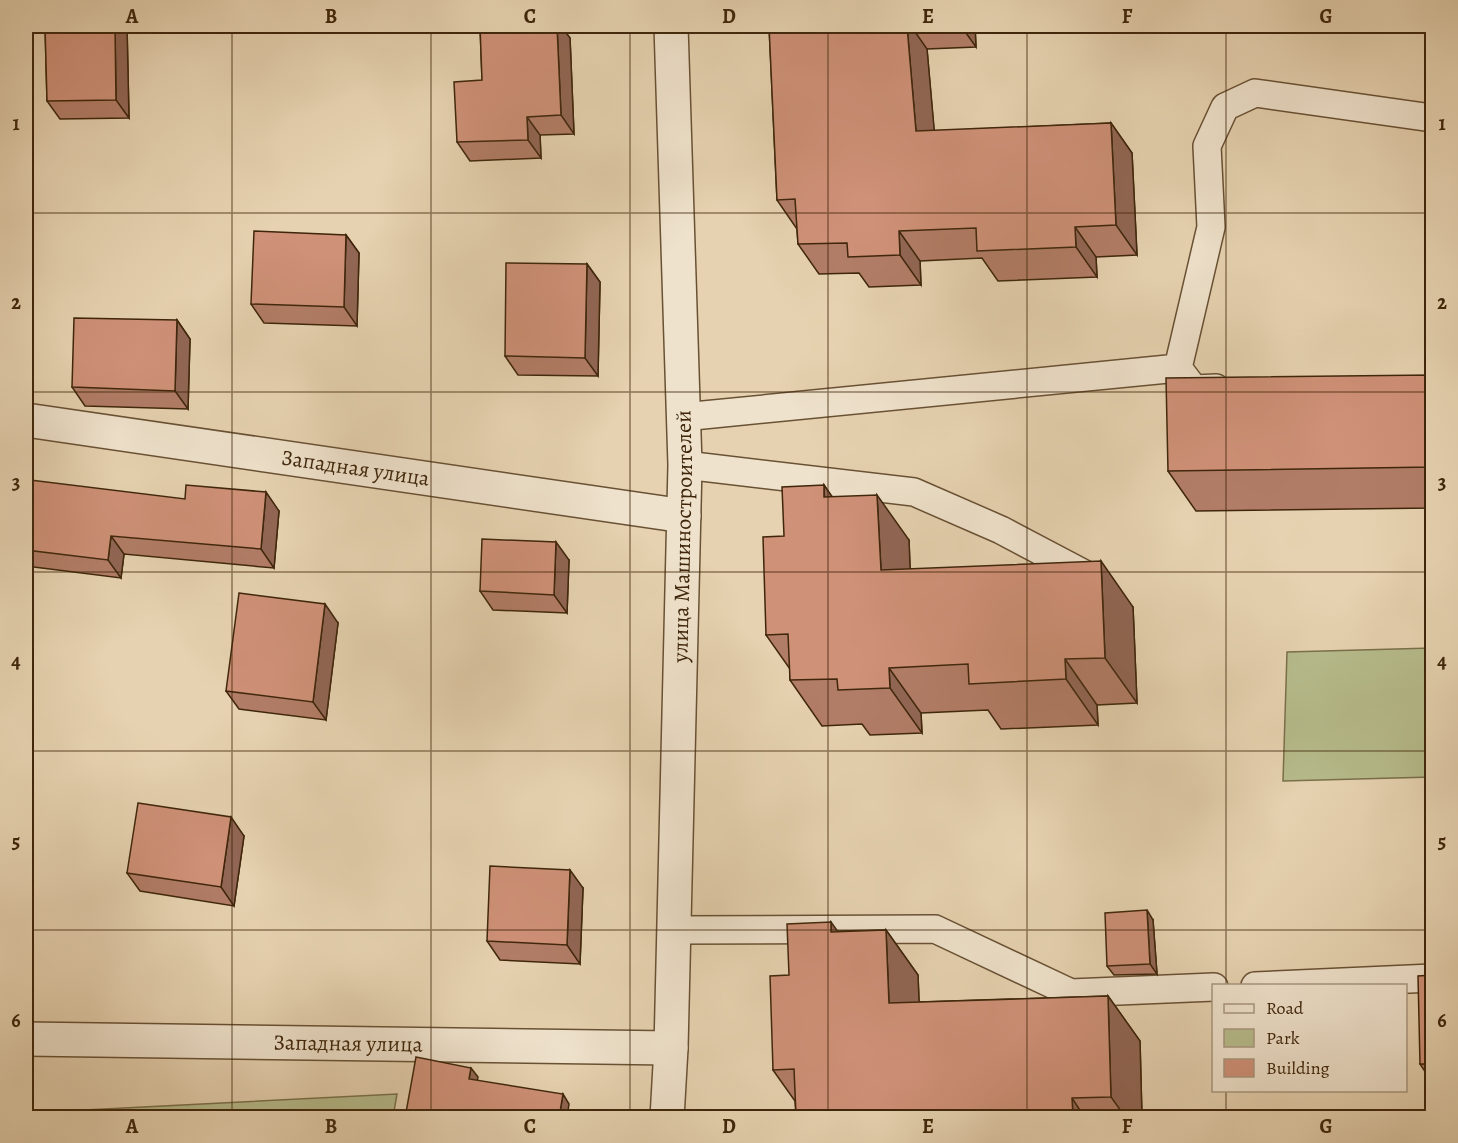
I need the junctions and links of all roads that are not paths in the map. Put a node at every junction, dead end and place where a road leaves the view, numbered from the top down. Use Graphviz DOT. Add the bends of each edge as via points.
graph roads {
  1 [pos="671,26"];
  2 [pos="1432,118"];
  3 [pos="1178,368"];
  4 [pos="1242,387"];
  5 [pos="683,417"];
  6 [pos="26,420"];
  7 [pos="685,465"];
  8 [pos="684,516"];
  9 [pos="1090,577"];
  10 [pos="673,930"];
  11 [pos="1432,978"];
  12 [pos="1299,984"];
  13 [pos="1212,987"];
  14 [pos="26,1039"];
  15 [pos="671,1048"];
  16 [pos="667,1118"];
  1 -- 5 [label="street, улица Машиностроителей"];
  2 -- 3 [label="lane" via="1255,93 1225,107 1207,146 1211,227"];
  3 -- 4 [label="lane" via="1194,389"];
  3 -- 5 [label="lane"];
  5 -- 7 [label="street, улица Машиностроителей"];
  6 -- 8 [label="street, Западная улица"];
  7 -- 8 [label="lane"];
  7 -- 9 [label="lane" via="914,492 1001,530"];
  8 -- 10 [label="street, улица Машиностроителей"];
  10 -- 13 [label="lane" via="935,929 1071,993"];
  10 -- 15 [label="street, улица Машиностроителей"];
  11 -- 12 [label="lane"];
  14 -- 15 [label="street, Западная улица"];
  15 -- 16 [label="street, улица Машиностроителей"];
}
